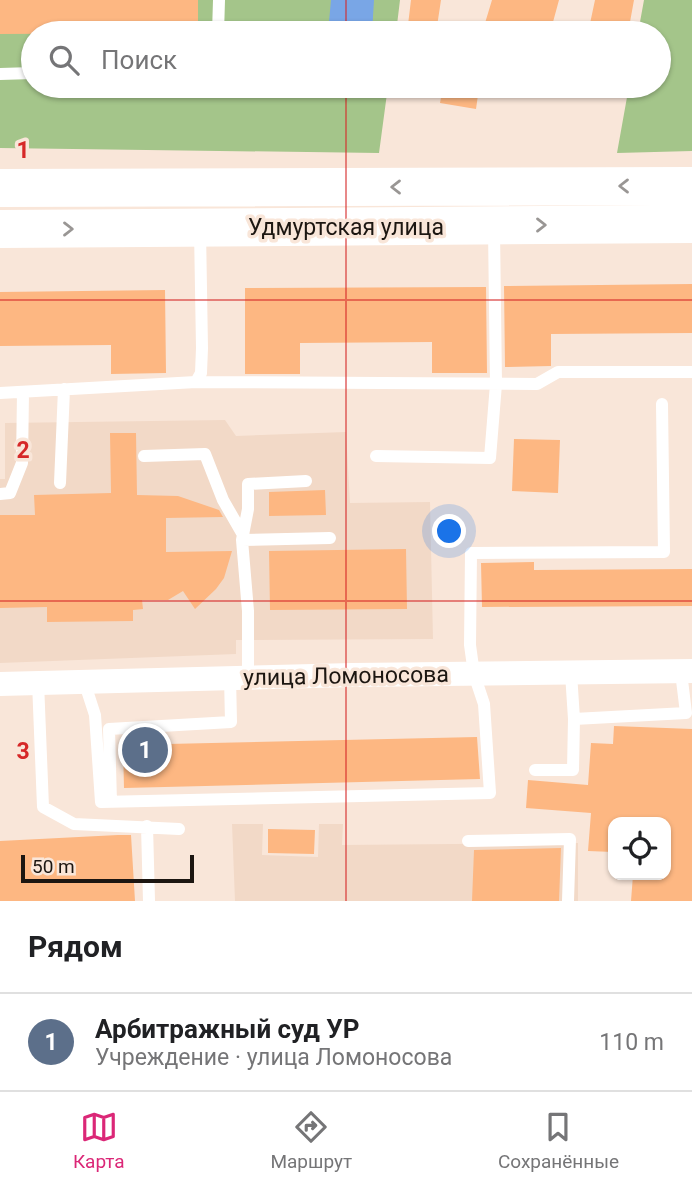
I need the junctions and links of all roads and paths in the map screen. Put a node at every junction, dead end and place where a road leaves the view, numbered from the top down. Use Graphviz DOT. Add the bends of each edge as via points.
graph roads {
  1 [pos="219,0"];
  2 [pos="218,21"];
  3 [pos="21,73"];
  4 [pos="0,74"];
  5 [pos="692,186"];
  6 [pos="0,188"];
  7 [pos="157,188"];
  8 [pos="692,224"];
  9 [pos="494,226"];
  10 [pos="158,228"];
  11 [pos="200,228"];
  12 [pos="0,229"];
  13 [pos="692,372"];
  14 [pos="196,382"];
  15 [pos="496,384"];
  16 [pos="64,390"];
  17 [pos="23,392"];
  18 [pos="0,393"];
  19 [pos="662,404"];
  20 [pos="144,456"];
  21 [pos="376,457"];
  22 [pos="306,481"];
  23 [pos="60,483"];
  24 [pos="0,494"];
  25 [pos="242,537"];
  26 [pos="330,538"];
  27 [pos="686,671"];
  28 [pos="571,673"];
  29 [pos="474,674"];
  30 [pos="239,677"];
  31 [pos="84,681"];
  32 [pos="38,682"];
  33 [pos="0,684"];
  34 [pos="574,719"];
  35 [pos="535,770"];
  36 [pos="111,802"];
  37 [pos="147,826"];
  38 [pos="179,830"];
  39 [pos="468,841"];
  40 [pos="149,901"];
  41 [pos="568,901"];
  1 -- 2 [label="lane"];
  3 -- 4 [label="lane"];
  5 -- 7 [label="main road, Удмуртская улица, one-way"];
  6 -- 7 [label="main road, Удмуртская улица"];
  7 -- 10 [label="main road"];
  9 -- 8 [label="main road, Удмуртская улица, one-way"];
  9 -- 11 [label="main road, Удмуртская улица"];
  9 -- 15 [label="lane"];
  10 -- 11 [label="main road, Удмуртская улица"];
  12 -- 10 [label="main road, Удмуртская улица, one-way"];
  11 -- 14 [label="lane" via="202,348"];
  13 -- 15 [label="lane" via="558,372 537,384"];
  14 -- 15 [label="lane"];
  14 -- 16 [label="lane"];
  15 -- 21 [label="lane" via="490,458"];
  16 -- 17 [label="lane"];
  16 -- 23 [label="lane"];
  17 -- 18 [label="lane"];
  17 -- 24 [label="lane" via="22,463 10,493"];
  19 -- 29 [label="lane" via="664,552 471,553"];
  20 -- 25 [label="lane" via="205,454"];
  22 -- 25 [label="lane" via="248,484"];
  25 -- 26 [label="lane"];
  25 -- 30 [label="lane" via="248,611"];
  27 -- 28 [label="street, улица Ломоносова"];
  27 -- 34 [label="lane" via="685,713"];
  28 -- 29 [label="street, улица Ломоносова"];
  28 -- 34 [label="lane"];
  29 -- 30 [label="street, улица Ломоносова"];
  29 -- 36 [label="lane" via="484,704 490,793"];
  30 -- 31 [label="street, улица Ломоносова"];
  30 -- 36 [label="lane" via="231,722 110,729"];
  31 -- 32 [label="street, улица Ломоносова"];
  31 -- 36 [label="lane" via="95,715 101,802"];
  32 -- 33 [label="street, улица Ломоносова"];
  32 -- 37 [label="lane" via="43,807 74,824"];
  34 -- 35 [label="lane" via="573,770"];
  37 -- 38 [label="lane"];
  37 -- 40 [label="lane"];
  39 -- 41 [label="lane" via="570,839"];
}
